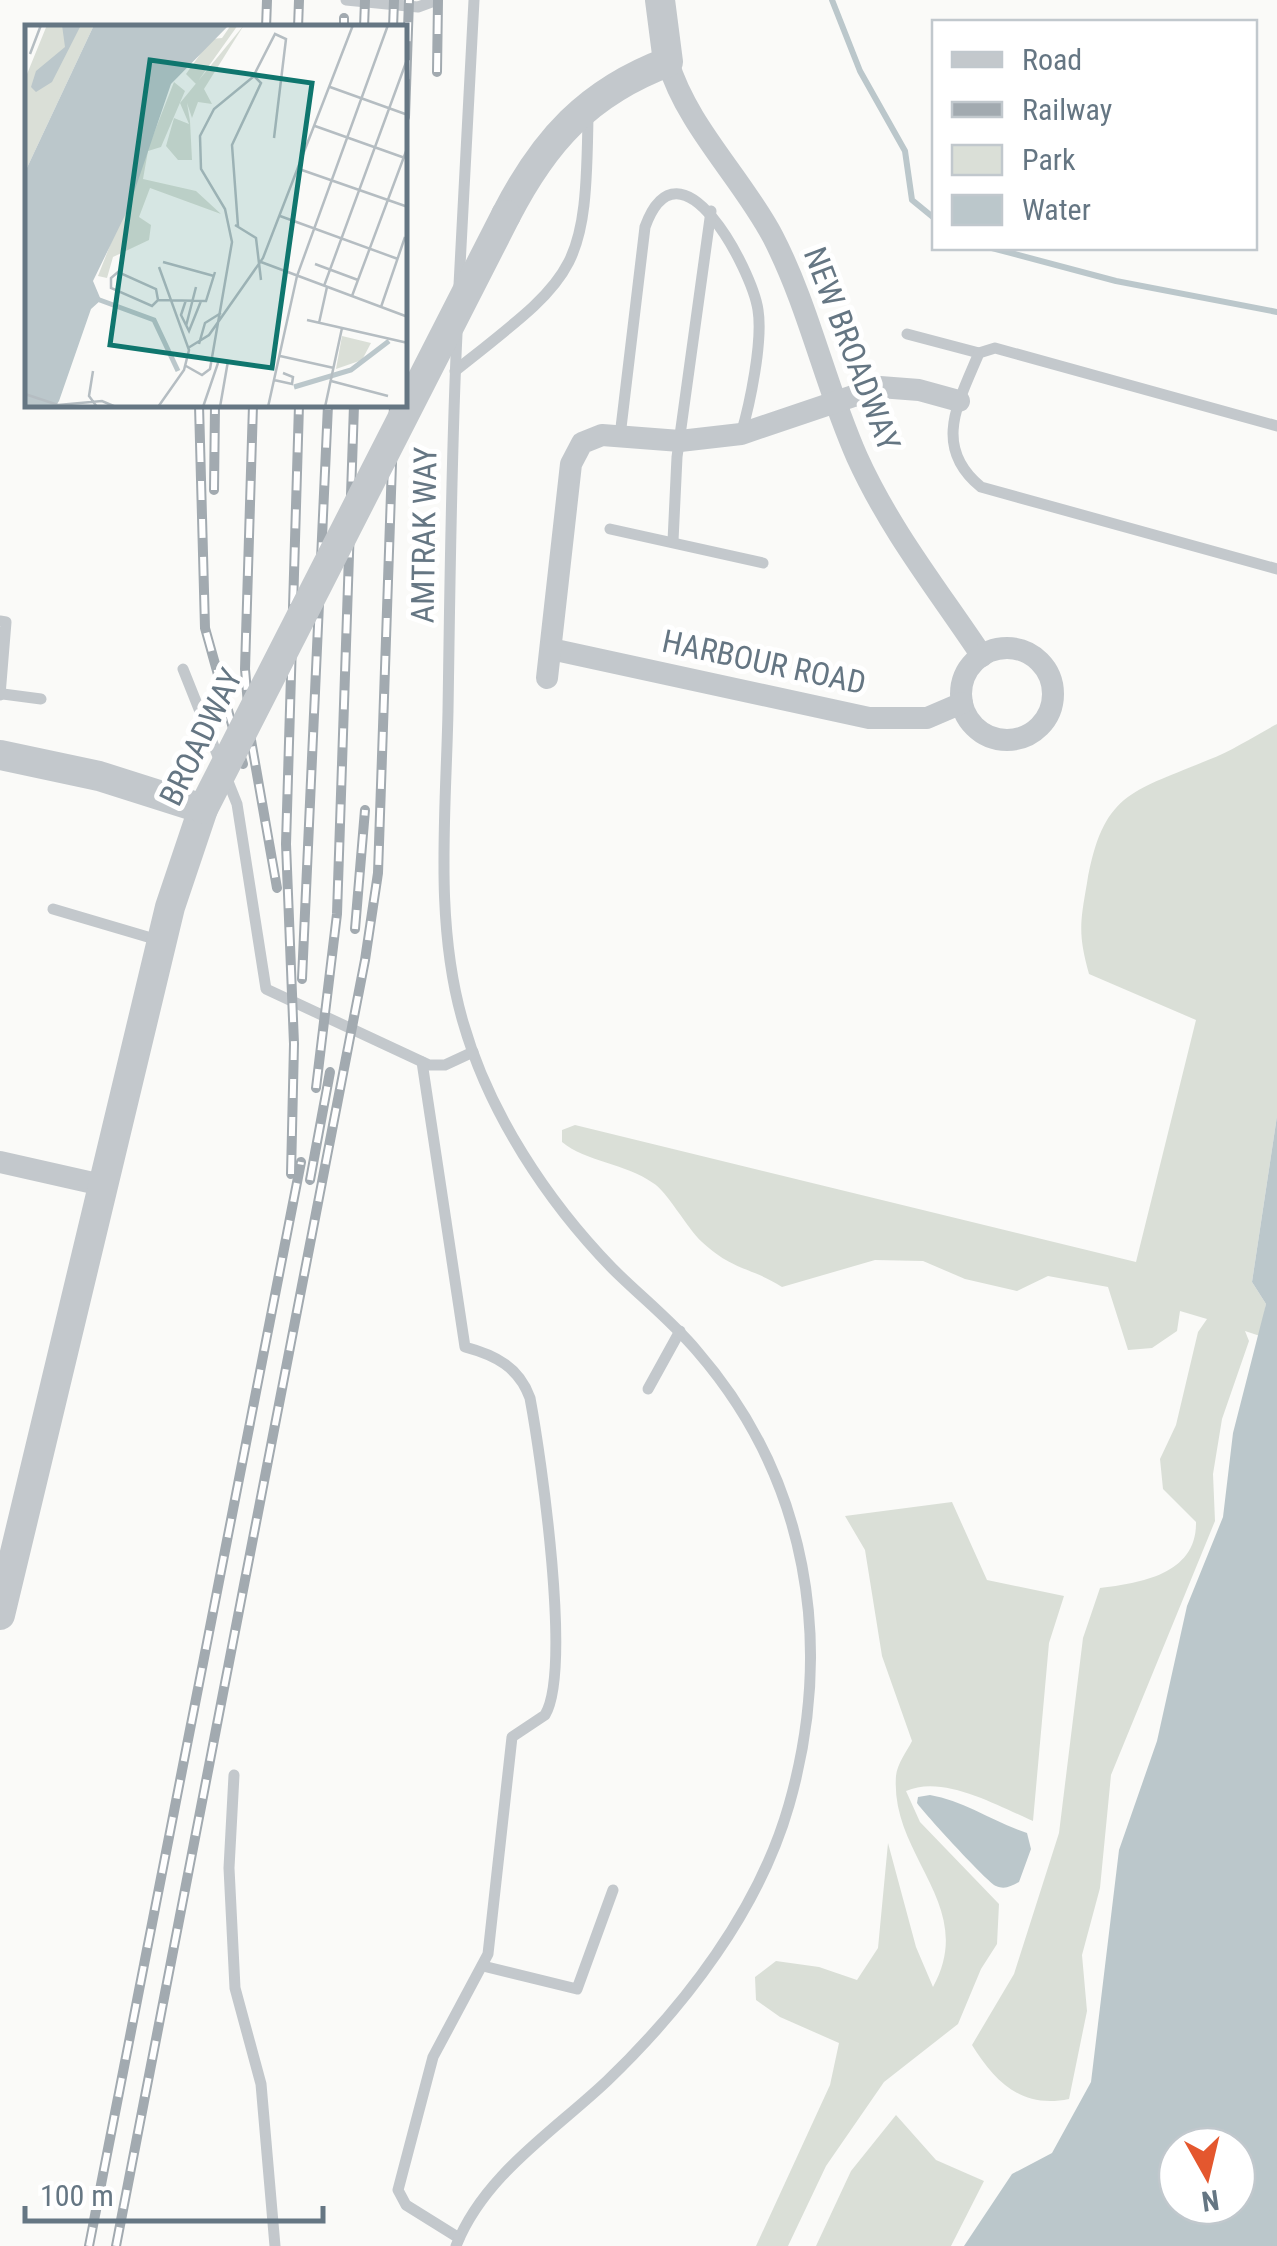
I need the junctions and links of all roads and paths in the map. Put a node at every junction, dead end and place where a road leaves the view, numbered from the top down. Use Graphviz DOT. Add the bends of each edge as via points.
graph roads {
  1 [pos="346,0"];
  2 [pos="437,0"];
  3 [pos="474,0"];
  4 [pos="660,0"];
  5 [pos="668,62"];
  6 [pos="588,106"];
  7 [pos="711,212"];
  8 [pos="907,334"];
  9 [pos="979,353"];
  10 [pos="455,371"];
  11 [pos="959,401"];
  12 [pos="835,402"];
  13 [pos="408,407"];
  14 [pos="408,408"];
  15 [pos="1277,426"];
  16 [pos="741,434"];
  17 [pos="620,436"];
  18 [pos="680,441"];
  19 [pos="610,529"];
  20 [pos="673,542"];
  21 [pos="763,563"];
  22 [pos="1277,569"];
  23 [pos="0,621"];
  24 [pos="550,649"];
  25 [pos="982,656"];
  26 [pos="182,669"];
  27 [pos="547,678"];
  28 [pos="1,694"];
  29 [pos="41,699"];
  30 [pos="962,703"];
  31 [pos="0,754"];
  32 [pos="203,809"];
  33 [pos="53,910"];
  34 [pos="162,942"];
  35 [pos="473,1052"];
  36 [pos="422,1062"];
  37 [pos="0,1162"];
  38 [pos="102,1185"];
  39 [pos="680,1332"];
  40 [pos="648,1390"];
  41 [pos="5,1568"];
  42 [pos="0,1615"];
  43 [pos="234,1775"];
  44 [pos="613,1890"];
  45 [pos="483,1966"];
  46 [pos="458,2242"];
  47 [pos="276,2246"];
  1 -- 2 [label="lane" via="418,7"];
  3 -- 10 [label="lane, AMTRAK WAY"];
  4 -- 5 [label="street"];
  5 -- 6 [label="street, BROADWAY"];
  5 -- 12 [label="street, NEW BROADWAY" via="681,94 778,248"];
  6 -- 10 [label="lane" via="584,225 564,274 538,305"];
  6 -- 13 [label="street, BROADWAY, bridge" via="545,147"];
  7 -- 16 [label="lane" via="758,310"];
  7 -- 17 [label="lane" via="688,196 671,197 648,220"];
  7 -- 18 [label="lane"];
  8 -- 9 [label="lane"];
  9 -- 11 [label="lane"];
  9 -- 15 [label="lane" via="995,348"];
  10 -- 35 [label="lane, AMTRAK WAY" via="445,844 451,958"];
  11 -- 12 [label="street" via="894,387"];
  11 -- 22 [label="lane" via="951,446 960,470 981,487"];
  12 -- 16 [label="street"];
  12 -- 25 [label="street, NEW BROADWAY" via="892,526"];
  14 -- 32 [label="street, BROADWAY, bridge"];
  16 -- 18 [label="street"];
  17 -- 18 [label="street"];
  17 -- 24 [label="street" via="588,439 572,457"];
  18 -- 20 [label="lane"];
  19 -- 20 [label="lane"];
  20 -- 21 [label="lane"];
  23 -- 28 [label="lane" via="6,622"];
  24 -- 27 [label="street"];
  24 -- 30 [label="street, HARBOUR ROAD" via="869,718 928,718"];
  25 -- 30 [label="street" via="964,678"];
  25 -- 30 [label="street" via="1008,648 1037,658 1050,677 1051,711 1030,734 1011,740 974,727"];
  26 -- 36 [label="lane" via="237,804 266,989"];
  28 -- 29 [label="lane"];
  31 -- 32 [label="street"];
  32 -- 34 [label="street, BROADWAY"];
  33 -- 34 [label="lane"];
  34 -- 38 [label="street, BROADWAY"];
  35 -- 36 [label="lane" via="445,1064"];
  35 -- 39 [label="lane, AMTRAK WAY" via="556,1203"];
  36 -- 45 [label="lane" via="466,1347 494,1354 527,1388 550,1553 554,1692 545,1715 512,1736 494,1922"];
  37 -- 38 [label="street"];
  38 -- 41 [label="street, BROADWAY"];
  39 -- 40 [label="lane"];
  39 -- 46 [label="lane, AMTRAK WAY" via="754,1431 795,1529 812,1627 797,1774 770,1859 716,1954 612,2077 498,2179"];
  41 -- 42 [label="street, BROADWAY"];
  43 -- 47 [label="lane" via="234,1988 262,2084"];
  44 -- 45 [label="lane" via="577,1989"];
  45 -- 46 [label="lane" via="434,2056 398,2190 406,2205"];
}
